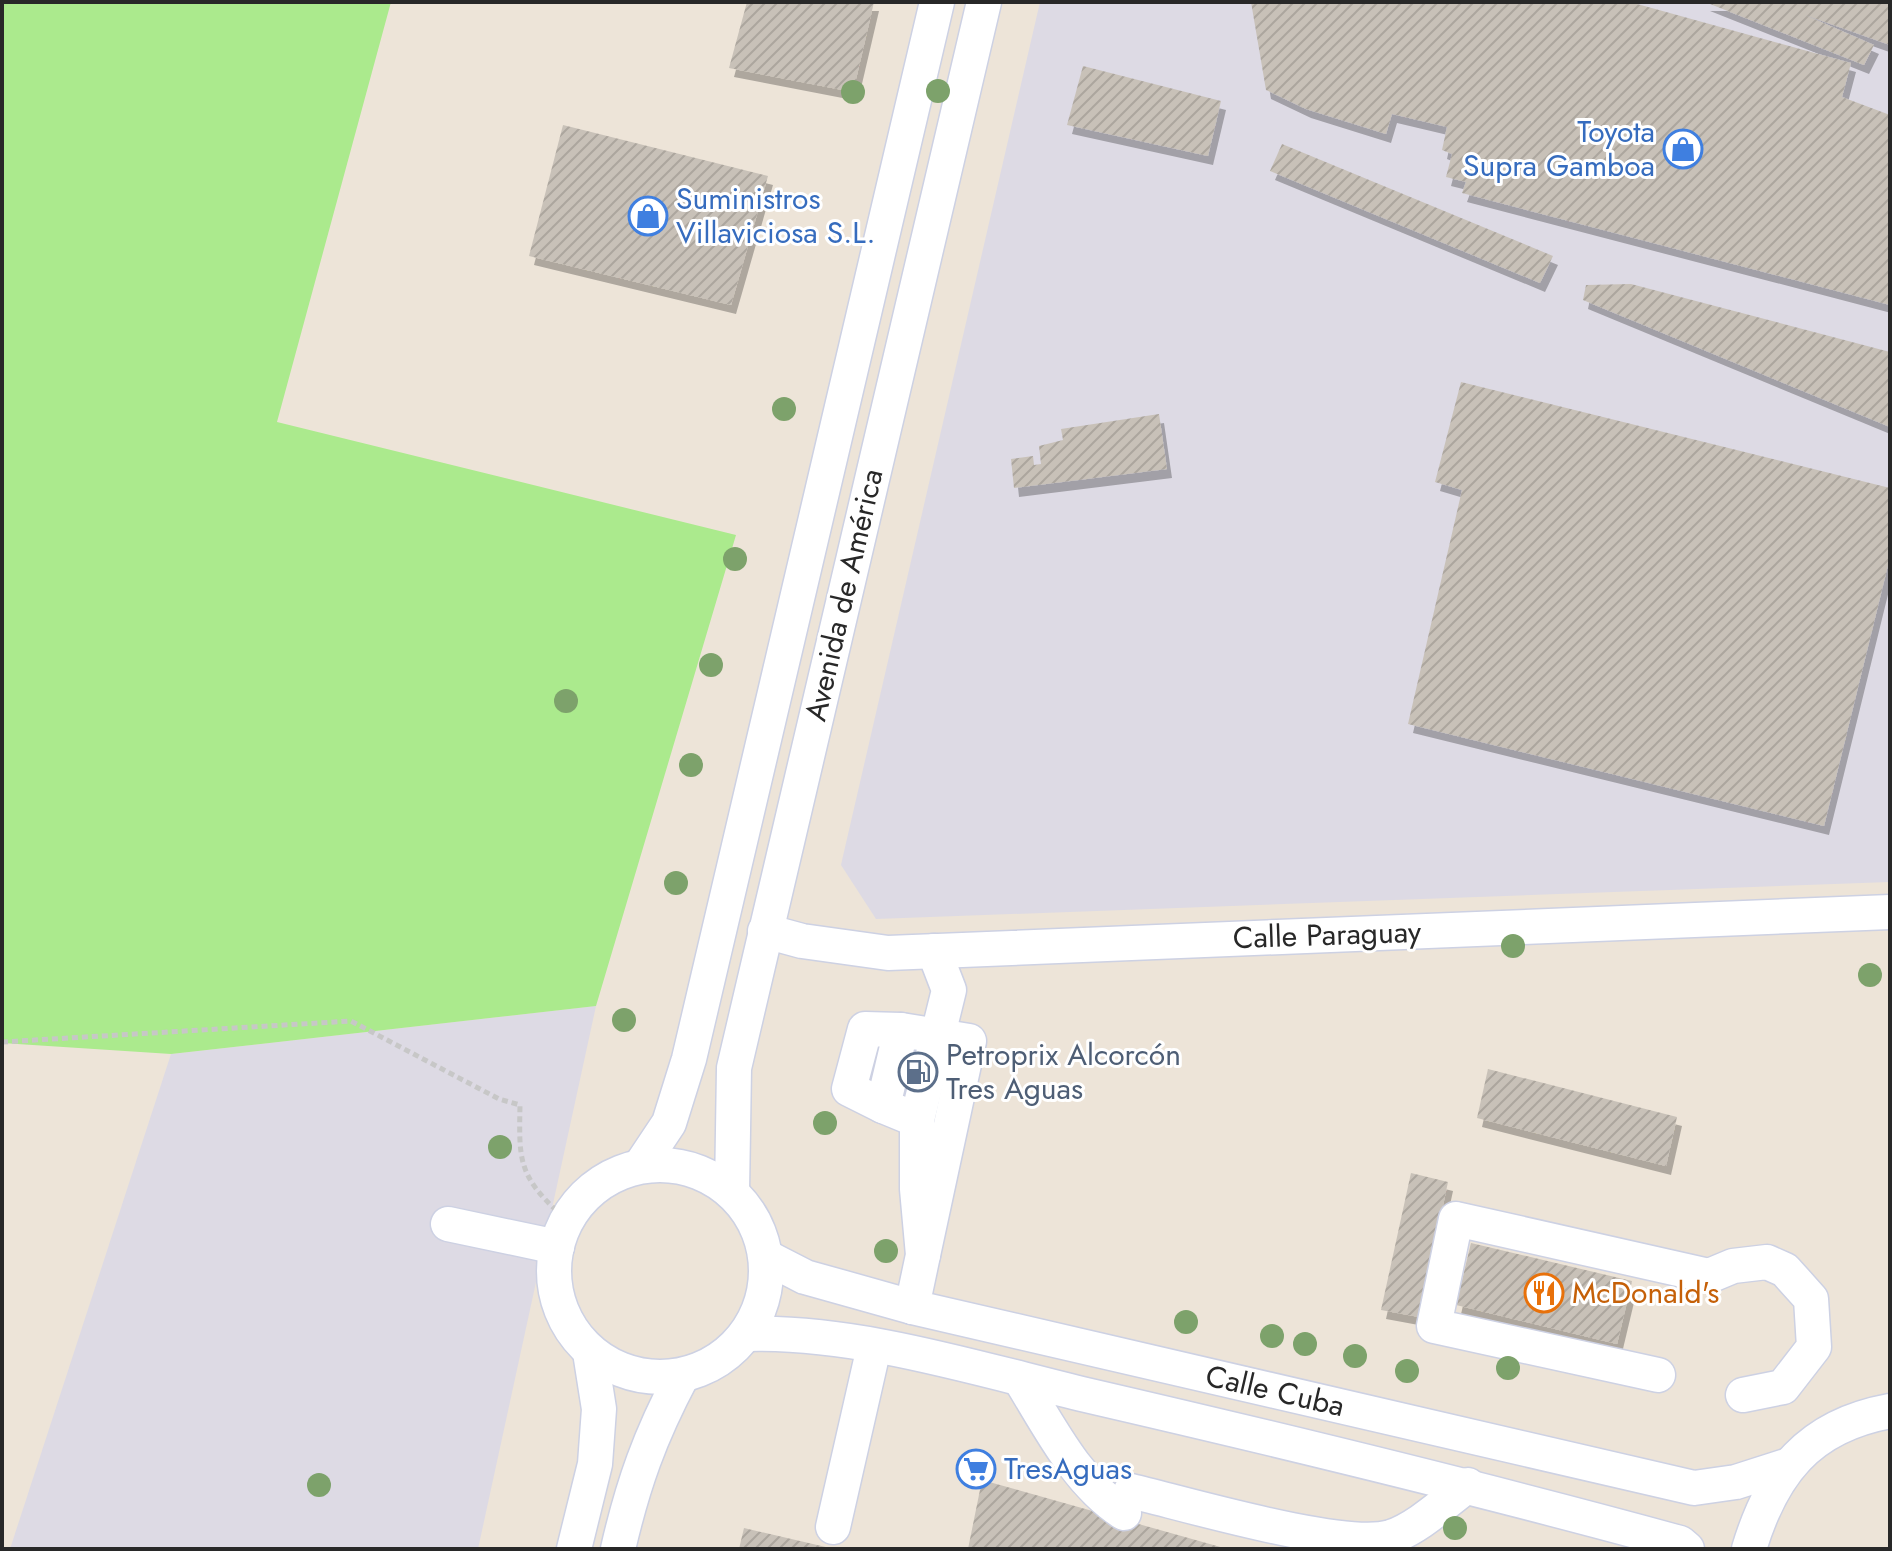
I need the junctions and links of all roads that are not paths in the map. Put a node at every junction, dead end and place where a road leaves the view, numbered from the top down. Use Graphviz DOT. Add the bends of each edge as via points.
graph roads {
  1 [pos="937,2"];
  2 [pos="984,2"];
  3 [pos="1890,912"];
  4 [pos="765,931"];
  5 [pos="934,951"];
  6 [pos="937,1033"];
  7 [pos="917,1120"];
  8 [pos="641,1165"];
  9 [pos="732,1192"];
  10 [pos="448,1224"];
  11 [pos="562,1233"];
  12 [pos="923,1255"];
  13 [pos="766,1257"];
  14 [pos="912,1307"];
  15 [pos="747,1334"];
  16 [pos="874,1347"];
  17 [pos="590,1352"];
  18 [pos="1658,1375"];
  19 [pos="682,1376"];
  20 [pos="1020,1379"];
  21 [pos="1743,1395"];
  22 [pos="1889,1410"];
  23 [pos="1789,1465"];
  24 [pos="1468,1485"];
  25 [pos="833,1527"];
  26 [pos="574,1549"];
  27 [pos="618,1549"];
  28 [pos="1687,1549"];
  29 [pos="1749,1549"];
  1 -- 8 [label="street, Avenida de América" via="689,1059 669,1123"];
  2 -- 4 [label="street, Avenida de América"];
  3 -- 5 [label="street, Calle Paraguay"];
  4 -- 5 [label="street, Calle Paraguay" via="888,953"];
  4 -- 9 [label="street, Avenida de América" via="734,1068"];
  5 -- 6 [label="street" via="949,990"];
  6 -- 7 [label="street"];
  6 -- 7 [label="street" via="901,1030 883,1106"];
  6 -- 12 [label="street" via="969,1041"];
  7 -- 12 [label="street"];
  8 -- 9 [label="street" via="673,1164 705,1173"];
  8 -- 11 [label="street" via="611,1176 586,1194"];
  9 -- 13 [label="street" via="755,1221"];
  10 -- 11 [label="street"];
  11 -- 17 [label="street" via="553,1275 558,1304"];
  12 -- 14 [label="street"];
  13 -- 14 [label="street, Calle Cuba" via="805,1277"];
  13 -- 15 [label="street" via="760,1310"];
  14 -- 23 [label="street, Calle Cuba" via="1694,1488 1736,1482"];
  15 -- 16 [label="street, Calle Cuba" via="797,1332"];
  15 -- 19 [label="street" via="729,1353"];
  16 -- 20 [label="street, Calle Cuba"];
  16 -- 25 [label="street"];
  17 -- 19 [label="street" via="618,1369 649,1377"];
  17 -- 26 [label="street" via="599,1409 595,1464"];
  18 -- 21 [label="street" via="1434,1326 1456,1219 1709,1276 1733,1266 1767,1262 1785,1270 1811,1299 1814,1347 1783,1387"];
  19 -- 27 [label="street" via="634,1481"];
  20 -- 24 [label="street, Calle Cuba"];
  20 -- 24 [label="street" via="1105,1501 1364,1540 1391,1537"];
  22 -- 23 [label="street" via="1840,1427"];
  23 -- 29 [label="street" via="1762,1505"];
  24 -- 28 [label="street, Calle Cuba"];
}
